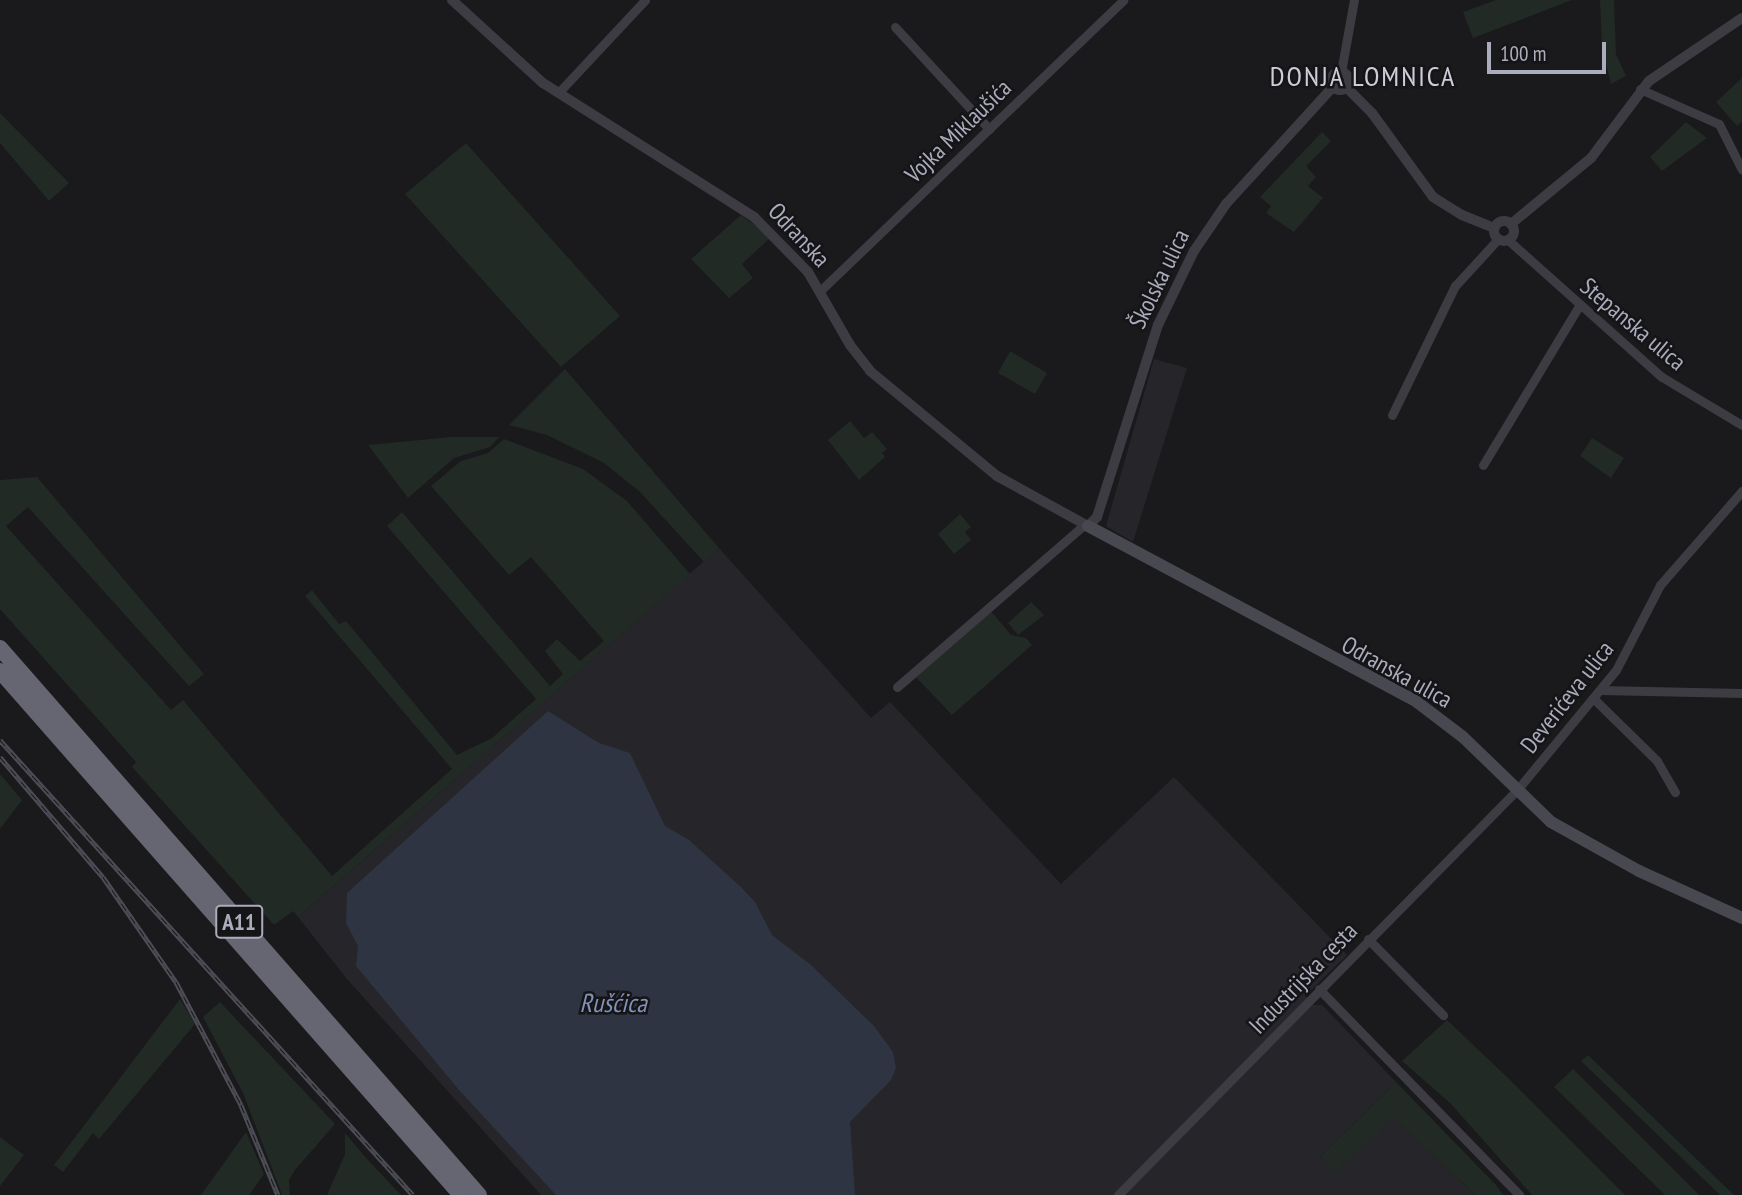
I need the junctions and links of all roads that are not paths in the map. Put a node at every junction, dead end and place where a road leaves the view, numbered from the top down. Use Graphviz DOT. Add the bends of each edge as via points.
graph roads {
  1 [pos="452,0"];
  2 [pos="645,0"];
  3 [pos="1123,0"];
  4 [pos="1354,0"];
  5 [pos="1742,18"];
  6 [pos="895,27"];
  7 [pos="1341,72"];
  8 [pos="1333,87"];
  9 [pos="1346,87"];
  10 [pos="1640,89"];
  11 [pos="559,92"];
  12 [pos="989,129"];
  13 [pos="1742,170"];
  14 [pos="1511,224"];
  15 [pos="1500,236"];
  16 [pos="821,290"];
  17 [pos="1579,306"];
  18 [pos="1392,415"];
  19 [pos="1742,425"];
  20 [pos="1483,465"];
  21 [pos="1742,491"];
  22 [pos="1086,525"];
  23 [pos="0,648"];
  24 [pos="0,671"];
  25 [pos="897,687"];
  26 [pos="1600,690"];
  27 [pos="1742,694"];
  28 [pos="1592,698"];
  29 [pos="1517,790"];
  30 [pos="1675,792"];
  31 [pos="1742,918"];
  32 [pos="1368,939"];
  33 [pos="1319,989"];
  34 [pos="1443,1015"];
  35 [pos="461,1195"];
  36 [pos="479,1195"];
  37 [pos="1118,1195"];
  38 [pos="1518,1195"];
  1 -- 11 [label="street, Odranska" via="516,62"];
  2 -- 11 [label="street"];
  3 -- 12 [label="street, Vojka Miklaušića"];
  4 -- 7 [label="street, Školska ulica"];
  5 -- 10 [label="street" via="1674,61"];
  6 -- 12 [label="street"];
  7 -- 8 [label="street, Školska ulica" via="1333,75"];
  7 -- 9 [label="street, Školska ulica" via="1349,78"];
  8 -- 9 [label="street"];
  8 -- 22 [label="street, Školska ulica" via="1226,204 1194,251 1157,325 1097,517"];
  9 -- 15 [label="street" via="1380,122 1433,197"];
  10 -- 13 [label="street" via="1719,124"];
  10 -- 14 [label="street" via="1591,158"];
  11 -- 16 [label="street, Odranska" via="744,209 796,258"];
  12 -- 16 [label="street, Vojka Miklaušića"];
  14 -- 15 [label="street" via="1514,231"];
  14 -- 15 [label="street" via="1501,221"];
  15 -- 17 [label="street, Stepanska ulica"];
  15 -- 18 [label="street" via="1455,286"];
  16 -- 22 [label="street, Odranska" via="850,345 882,382 997,476"];
  17 -- 19 [label="street, Stepanska ulica" via="1662,377"];
  17 -- 20 [label="street"];
  21 -- 26 [label="street, Deverićeva ulica" via="1660,585 1626,656"];
  22 -- 25 [label="street"];
  22 -- 29 [label="main road, Odranska ulica" via="1417,702 1463,737"];
  23 -- 36 [label="highway, A11"];
  24 -- 35 [label="highway, A11"];
  26 -- 27 [label="street"];
  26 -- 28 [label="street, Deverićeva ulica"];
  28 -- 29 [label="street, Deverićeva ulica"];
  28 -- 30 [label="street" via="1657,761"];
  29 -- 31 [label="main road, Odranska ulica" via="1559,828"];
  29 -- 32 [label="street, Industrijska cesta"];
  32 -- 33 [label="street, Industrijska cesta"];
  32 -- 34 [label="street"];
  33 -- 37 [label="street, Industrijska cesta"];
  33 -- 38 [label="street"];
}
